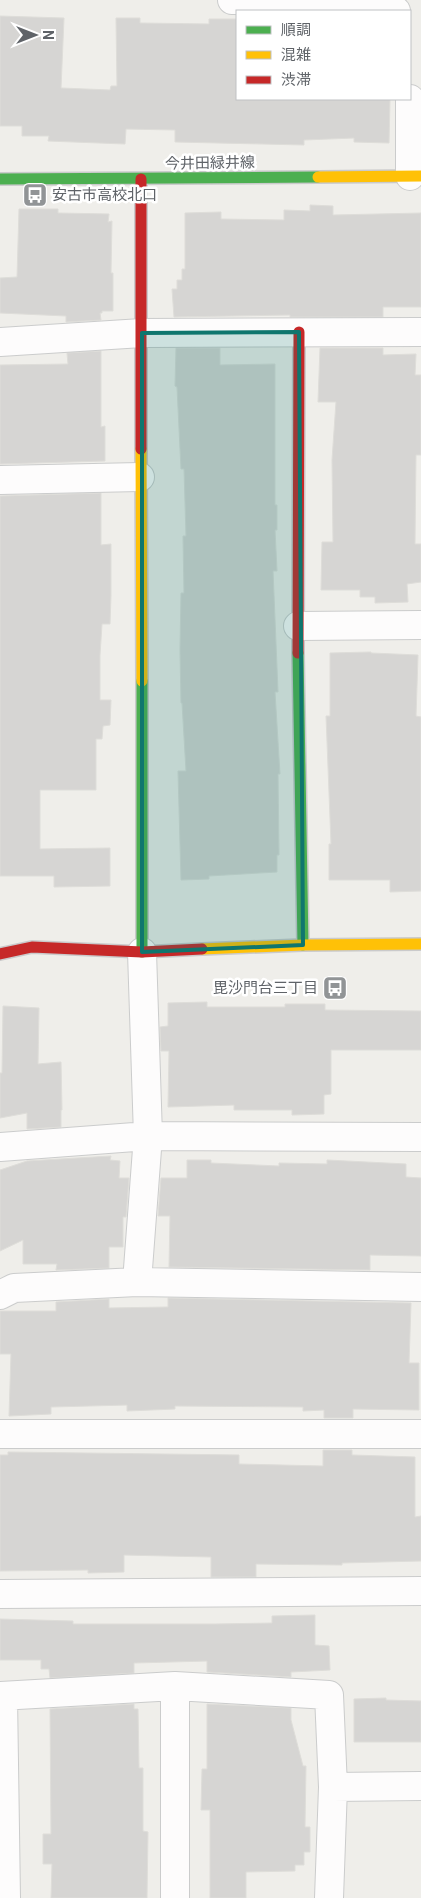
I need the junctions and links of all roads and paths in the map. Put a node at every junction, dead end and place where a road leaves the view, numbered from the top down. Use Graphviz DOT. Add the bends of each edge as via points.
graph roads {
  1 [pos="232,0"];
  2 [pos="394,10"];
  3 [pos="410,100"];
  4 [pos="416,176"];
  5 [pos="0,179"];
  6 [pos="141,179"];
  7 [pos="299,332"];
  8 [pos="421,332"];
  9 [pos="142,333"];
  10 [pos="0,342"];
  11 [pos="140,477"];
  12 [pos="0,480"];
  13 [pos="421,625"];
  14 [pos="298,626"];
  15 [pos="421,944"];
  16 [pos="303,945"];
  17 [pos="142,952"];
  18 [pos="0,954"];
  19 [pos="148,1136"];
  20 [pos="421,1137"];
  21 [pos="0,1147"];
  22 [pos="137,1282"];
  23 [pos="421,1287"];
  24 [pos="0,1295"];
  25 [pos="0,1434"];
  26 [pos="421,1434"];
  27 [pos="421,1591"];
  28 [pos="0,1594"];
  29 [pos="175,1686"];
  30 [pos="1,1696"];
  31 [pos="421,1786"];
  32 [pos="333,1787"];
  33 [pos="6,1898"];
  34 [pos="174,1898"];
  35 [pos="329,1898"];
  1 -- 2 [label="street" via="377,2"];
  3 -- 4 [label="street"];
  4 -- 6 [label="street, 今井田緑井線"];
  5 -- 6 [label="street, 今井田緑井線"];
  6 -- 9 [label="street"];
  7 -- 8 [label="street"];
  7 -- 9 [label="street"];
  7 -- 14 [label="street"];
  9 -- 10 [label="street"];
  9 -- 11 [label="street"];
  11 -- 12 [label="street"];
  11 -- 17 [label="street"];
  13 -- 14 [label="street"];
  14 -- 16 [label="street"];
  15 -- 16 [label="street"];
  16 -- 17 [label="street"];
  17 -- 18 [label="street" via="32,947"];
  17 -- 19 [label="street"];
  19 -- 20 [label="street"];
  19 -- 21 [label="street"];
  19 -- 22 [label="street"];
  22 -- 23 [label="street"];
  22 -- 24 [label="street" via="14,1288"];
  25 -- 26 [label="street"];
  27 -- 28 [label="street"];
  29 -- 30 [label="street"];
  29 -- 32 [label="street" via="329,1695"];
  29 -- 34 [label="street"];
  30 -- 33 [label="street"];
  31 -- 32 [label="street"];
  32 -- 35 [label="street"];
}
